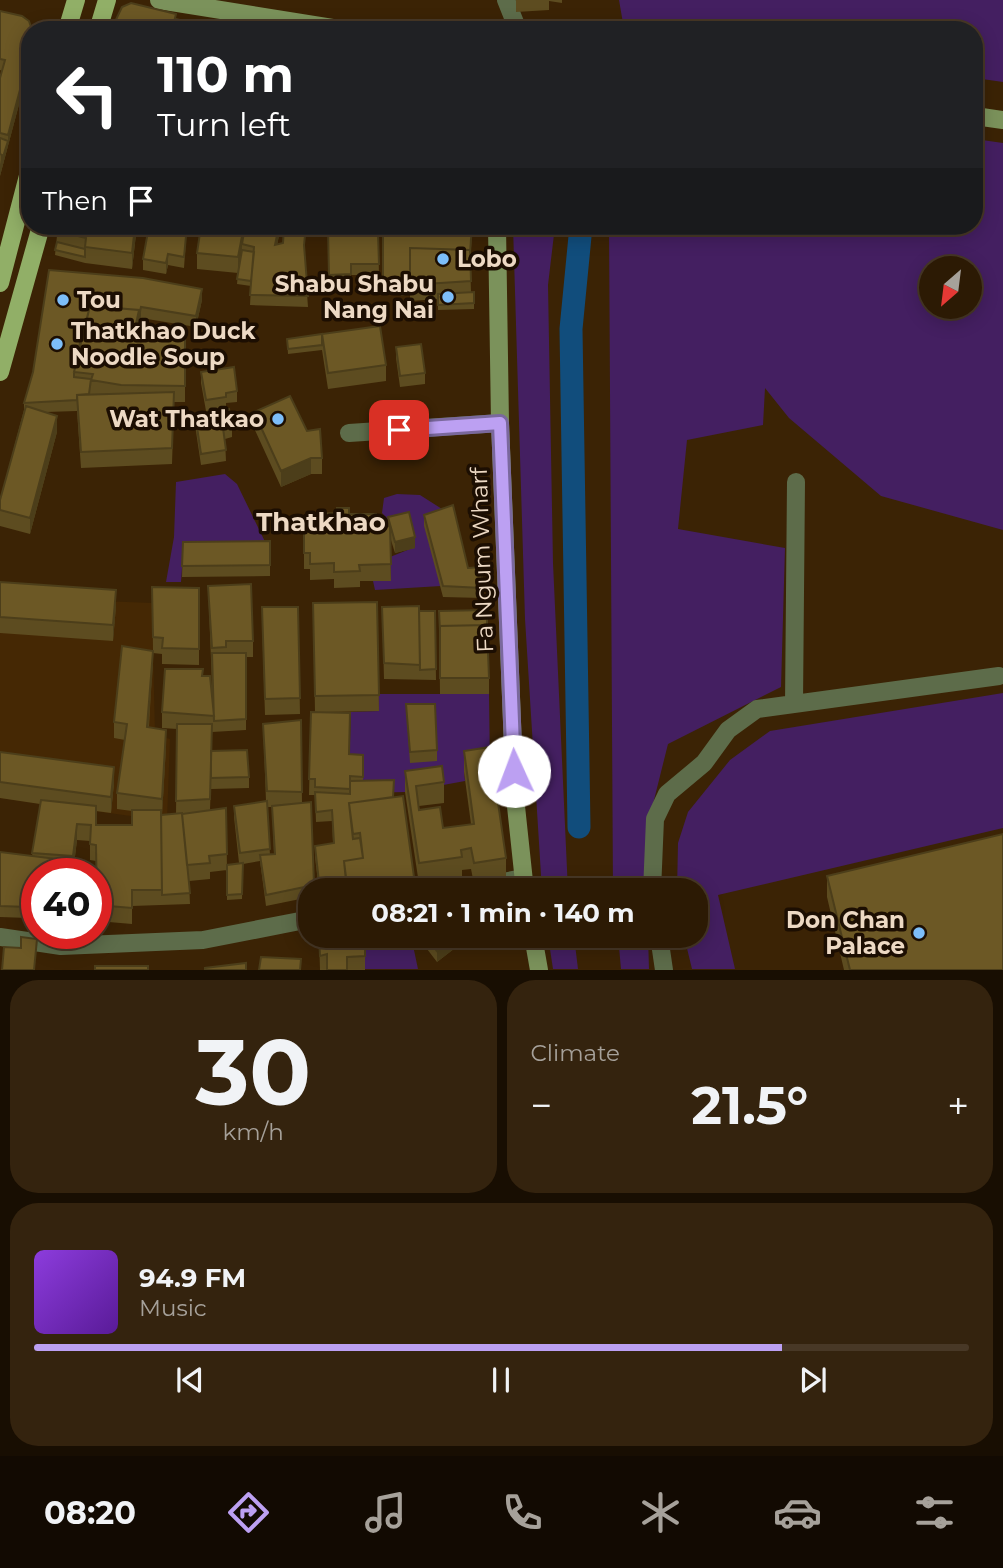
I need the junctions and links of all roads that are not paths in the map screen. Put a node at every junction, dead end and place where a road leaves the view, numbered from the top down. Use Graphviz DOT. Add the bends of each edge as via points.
graph roads {
  1 [pos="75,0"];
  2 [pos="107,0"];
  3 [pos="159,0"];
  4 [pos="506,0"];
  5 [pos="69,21"];
  6 [pos="101,21"];
  7 [pos="289,21"];
  8 [pos="514,21"];
  9 [pos="983,117"];
  10 [pos="1003,120"];
  11 [pos="21,202"];
  12 [pos="38,235"];
  13 [pos="497,235"];
  14 [pos="0,283"];
  15 [pos="0,372"];
  16 [pos="500,423"];
  17 [pos="349,433"];
  18 [pos="796,482"];
  19 [pos="999,676"];
  20 [pos="794,704"];
  21 [pos="523,878"];
  22 [pos="653,878"];
  23 [pos="298,921"];
  24 [pos="0,937"];
  25 [pos="535,948"];
  26 [pos="661,948"];
  27 [pos="538,970"];
  28 [pos="664,970"];
  1 -- 5 [label="main road"];
  2 -- 6 [label="main road"];
  3 -- 7 [label="street"];
  4 -- 8 [label="street"];
  9 -- 10 [label="street"];
  11 -- 14 [label="main road"];
  12 -- 15 [label="main road"];
  13 -- 16 [label="street, Fa Ngum Wharf"];
  16 -- 17 [label="street"];
  16 -- 21 [label="street, Fa Ngum Wharf" via="515,797"];
  18 -- 20 [label="street"];
  19 -- 20 [label="street"];
  20 -- 22 [label="street" via="757,709 728,730 704,763 667,794 655,819"];
  23 -- 24 [label="street" via="203,940 61,946"];
  25 -- 27 [label="street"];
  26 -- 28 [label="street"];
}
